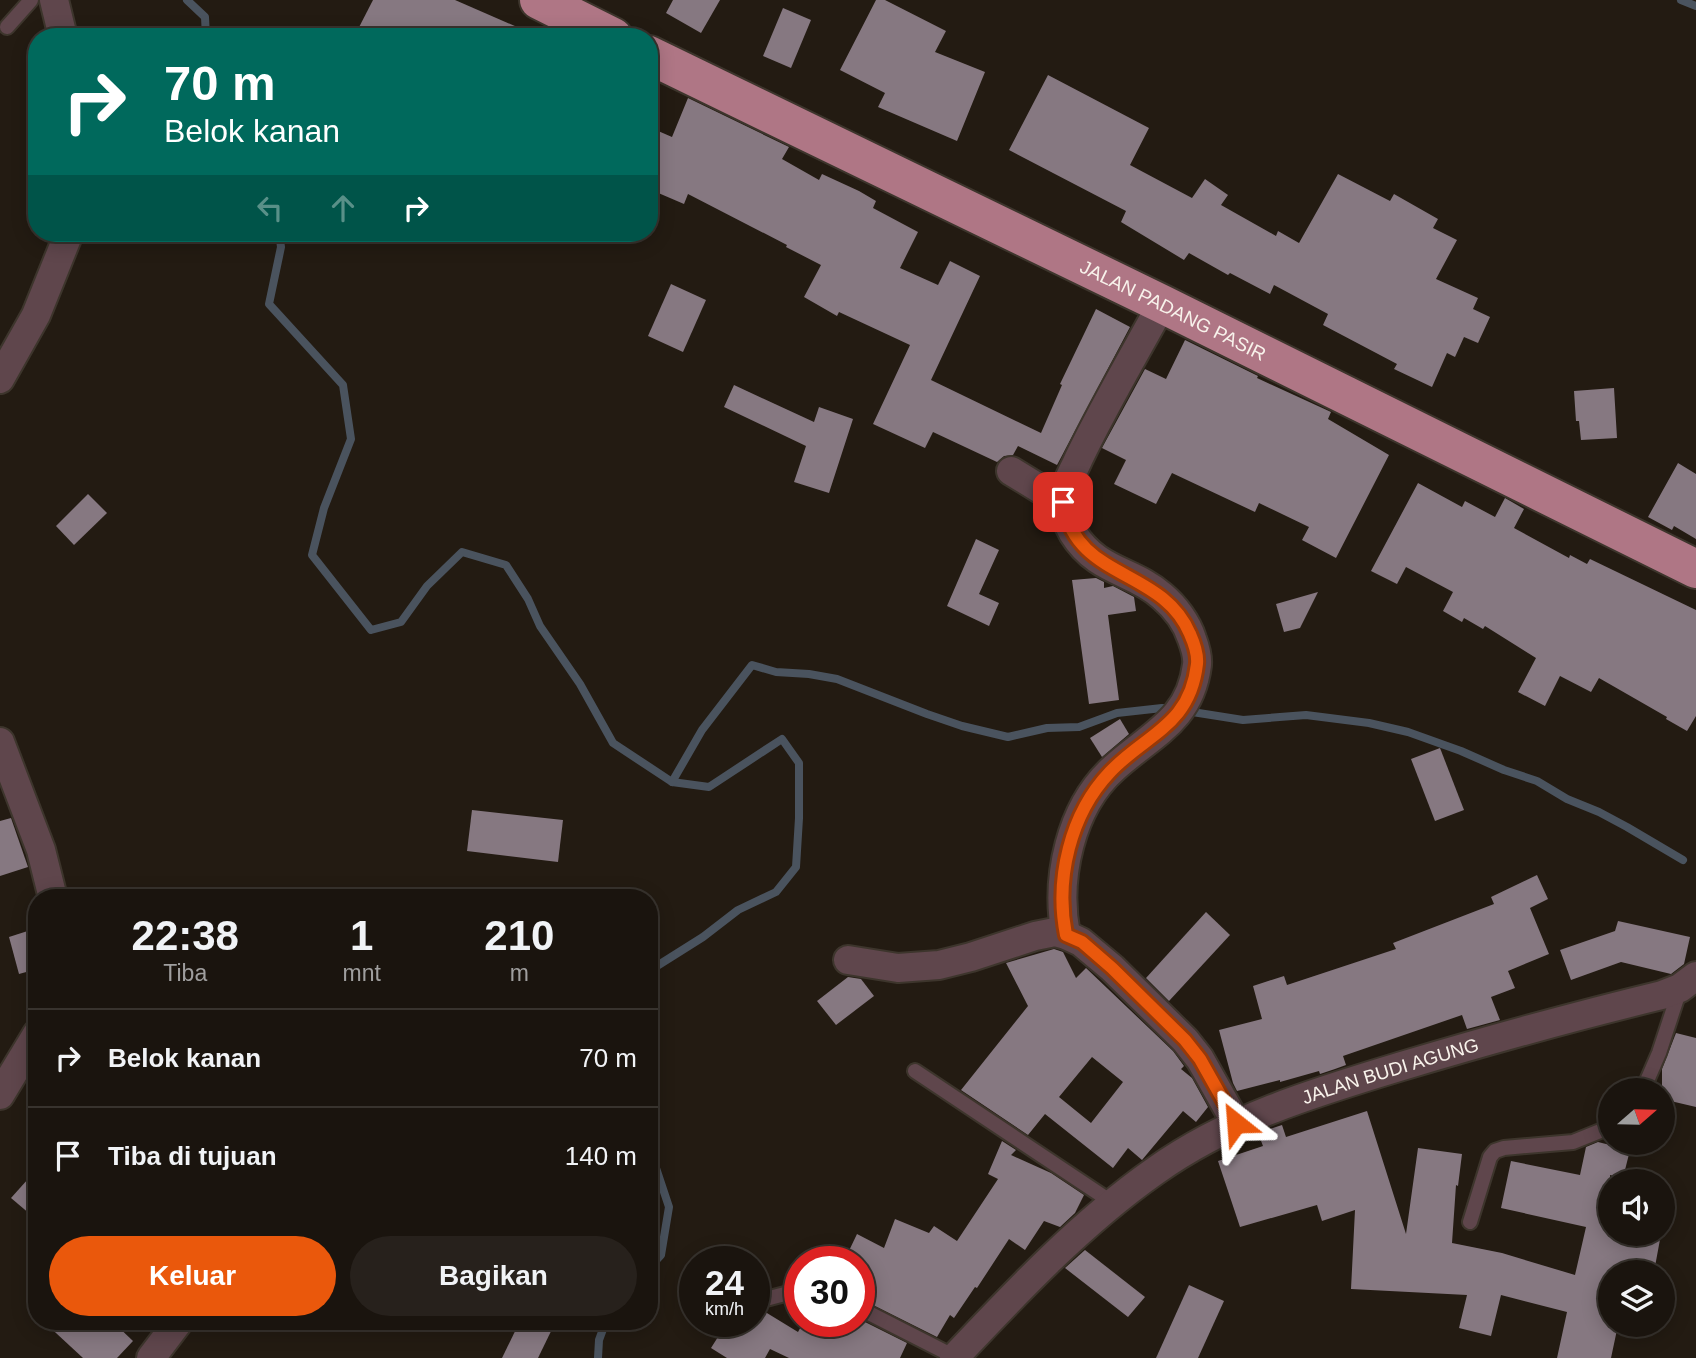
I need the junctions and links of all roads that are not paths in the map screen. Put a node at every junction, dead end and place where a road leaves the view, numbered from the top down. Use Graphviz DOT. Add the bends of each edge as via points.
graph roads {
  1 [pos="31,0"];
  2 [pos="54,0"];
  3 [pos="538,0"];
  4 [pos="7,27"];
  5 [pos="61,28"];
  6 [pos="595,28"];
  7 [pos="658,59"];
  8 [pos="65,242"];
  9 [pos="1162,304"];
  10 [pos="0,379"];
  11 [pos="1012,471"];
  12 [pos="1063,502"];
  13 [pos="1696,569"];
  14 [pos="0,742"];
  15 [pos="50,889"];
  16 [pos="1066,935"];
  17 [pos="848,960"];
  18 [pos="1688,982"];
  19 [pos="28,1049"];
  20 [pos="915,1071"];
  21 [pos="1648,1078"];
  22 [pos="0,1095"];
  23 [pos="1236,1123"];
  24 [pos="1598,1132"];
  25 [pos="1113,1203"];
  26 [pos="1470,1222"];
  27 [pos="875,1316"];
  28 [pos="172,1330"];
  29 [pos="152,1358"];
  30 [pos="954,1358"];
  1 -- 4 [label="lane"];
  2 -- 5 [label="street"];
  3 -- 6 [label="highway"];
  7 -- 9 [label="highway, JALAN PADANG PASIR"];
  8 -- 10 [label="street" via="36,315"];
  9 -- 12 [label="street" via="1093,430"];
  9 -- 13 [label="highway, JALAN PADANG PASIR"];
  11 -- 12 [label="street"];
  12 -- 16 [label="street" via="1068,524 1082,546 1105,565 1163,596 1184,620 1198,663 1181,709 1167,727 1111,771 1080,817 1063,882"];
  14 -- 15 [label="street" via="41,850"];
  16 -- 17 [label="street" via="1035,936 939,965 898,968"];
  16 -- 23 [label="street" via="1104,961 1185,1040"];
  18 -- 21 [label="lane"];
  18 -- 23 [label="street, JALAN BUDI AGUNG" via="1662,995 1530,1028 1310,1094"];
  19 -- 22 [label="street"];
  20 -- 25 [label="lane"];
  23 -- 25 [label="street, JALAN BUDI AGUNG" via="1156,1170"];
  24 -- 26 [label="lane" via="1573,1142 1494,1151"];
  25 -- 30 [label="street, JALAN BUDI AGUNG" via="1000,1308"];
  27 -- 30 [label="lane"];
  28 -- 29 [label="street"];
}
